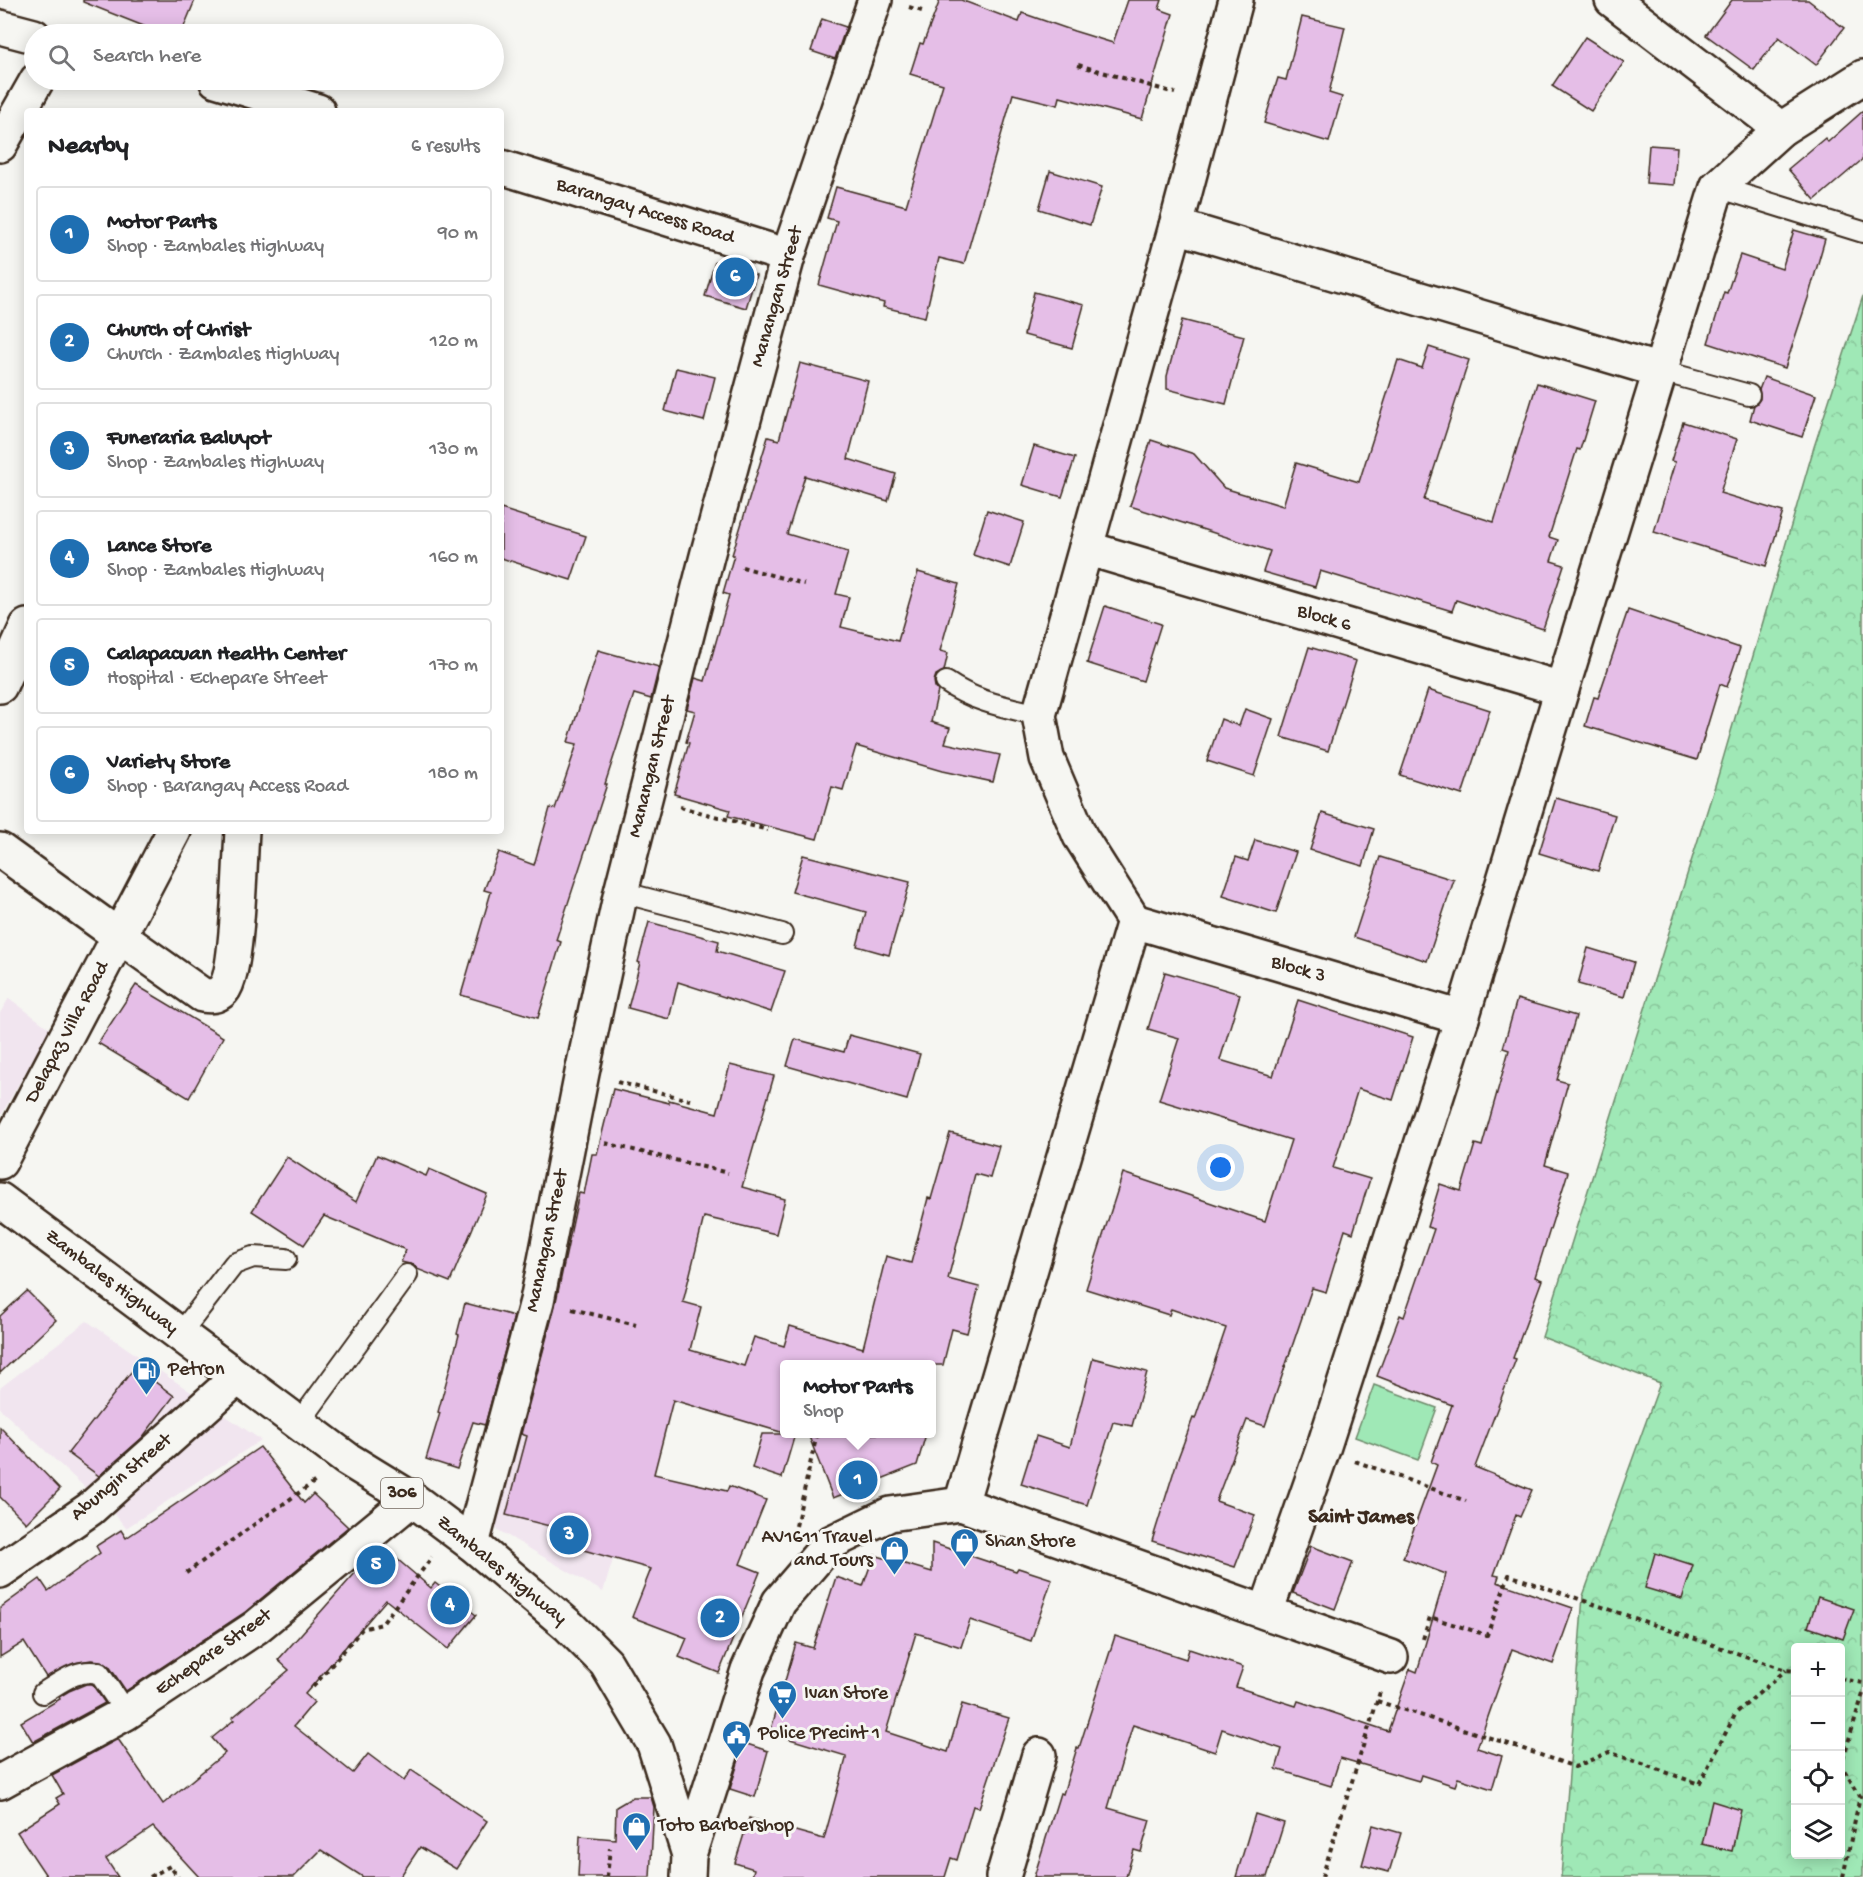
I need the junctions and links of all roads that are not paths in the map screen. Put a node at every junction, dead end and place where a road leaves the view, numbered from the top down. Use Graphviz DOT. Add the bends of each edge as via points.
graph roads {
  1 [pos="875,0"];
  2 [pos="1236,0"];
  3 [pos="1612,0"];
  4 [pos="0,27"];
  5 [pos="24,33"];
  6 [pos="1863,77"];
  7 [pos="31,90"];
  8 [pos="249,90"];
  9 [pos="308,108"];
  10 [pos="1781,129"];
  11 [pos="0,146"];
  12 [pos="504,168"];
  13 [pos="1717,187"];
  14 [pos="1176,226"];
  15 [pos="1863,232"];
  16 [pos="788,256"];
  17 [pos="1661,371"];
  18 [pos="1749,395"];
  19 [pos="1086,548"];
  20 [pos="24,633"];
  21 [pos="946,682"];
  22 [pos="0,686"];
  23 [pos="1562,689"];
  24 [pos="1039,715"];
  25 [pos="172,834"];
  26 [pos="242,834"];
  27 [pos="0,850"];
  28 [pos="621,892"];
  29 [pos="1134,921"];
  30 [pos="782,934"];
  31 [pos="119,936"];
  32 [pos="1462,1018"];
  33 [pos="0,1162"];
  34 [pos="0,1200"];
  35 [pos="286,1258"];
  36 [pos="408,1275"];
  37 [pos="180,1334"];
  38 [pos="237,1378"];
  39 [pos="299,1423"];
  40 [pos="412,1499"];
  41 [pos="961,1504"];
  42 [pos="462,1537"];
  43 [pos="0,1571"];
  44 [pos="1266,1612"];
  45 [pos="1391,1657"];
  46 [pos="43,1693"];
  47 [pos="126,1713"];
  48 [pos="1039,1755"];
  49 [pos="0,1782"];
  50 [pos="689,1866"];
  51 [pos="1003,1877"];
  1 -- 16 [label="street, Manangan Street"];
  2 -- 14 [label="street"];
  3 -- 10 [label="street"];
  4 -- 5 [label="street"];
  6 -- 10 [label="street"];
  7 -- 11 [label="street"];
  8 -- 9 [label="street"];
  10 -- 13 [label="street"];
  12 -- 16 [label="street, Barangay Access Road"];
  13 -- 15 [label="lane"];
  13 -- 17 [label="street"];
  14 -- 17 [label="street"];
  14 -- 19 [label="street"];
  16 -- 28 [label="street, Manangan Street" via="706,556"];
  17 -- 18 [label="lane"];
  17 -- 23 [label="street"];
  19 -- 23 [label="street, Block 6"];
  19 -- 24 [label="street"];
  20 -- 22 [label="street"];
  21 -- 24 [label="lane" via="977,700"];
  23 -- 32 [label="street"];
  24 -- 29 [label="street" via="1047,758 1080,836"];
  25 -- 31 [label="street, Delapaz Villa Road"];
  26 -- 31 [label="street, Delapaz Villa Road" via="233,961 224,989 213,996 201,995"];
  27 -- 31 [label="street, Delapaz Villa Road"];
  28 -- 30 [label="lane"];
  28 -- 42 [label="street, Manangan Street" via="537,1300"];
  29 -- 32 [label="street, Block 3"];
  29 -- 41 [label="street"];
  31 -- 33 [label="street, Delapaz Villa Road"];
  32 -- 44 [label="street" via="1323,1449"];
  34 -- 37 [label="street, Zambales Highway / 306"];
  35 -- 37 [label="lane" via="253,1257 234,1264"];
  36 -- 39 [label="lane"];
  37 -- 38 [label="street, Zambales Highway / 306"];
  38 -- 39 [label="street, Zambales Highway / 306"];
  38 -- 43 [label="street, Abungin Street" via="90,1509"];
  39 -- 40 [label="street, Zambales Highway / 306" via="347,1459"];
  40 -- 42 [label="street, Zambales Highway / 306"];
  40 -- 47 [label="street, Echepare Street" via="255,1628"];
  41 -- 44 [label="street"];
  41 -- 50 [label="street" via="890,1514 830,1543 779,1602 748,1670"];
  42 -- 50 [label="street, Zambales Highway / 306" via="569,1626 606,1663 654,1744"];
  44 -- 45 [label="street"];
  46 -- 47 [label="lane" via="77,1673 99,1673"];
  47 -- 49 [label="street, Echepare Street"];
  48 -- 51 [label="street"];
}
